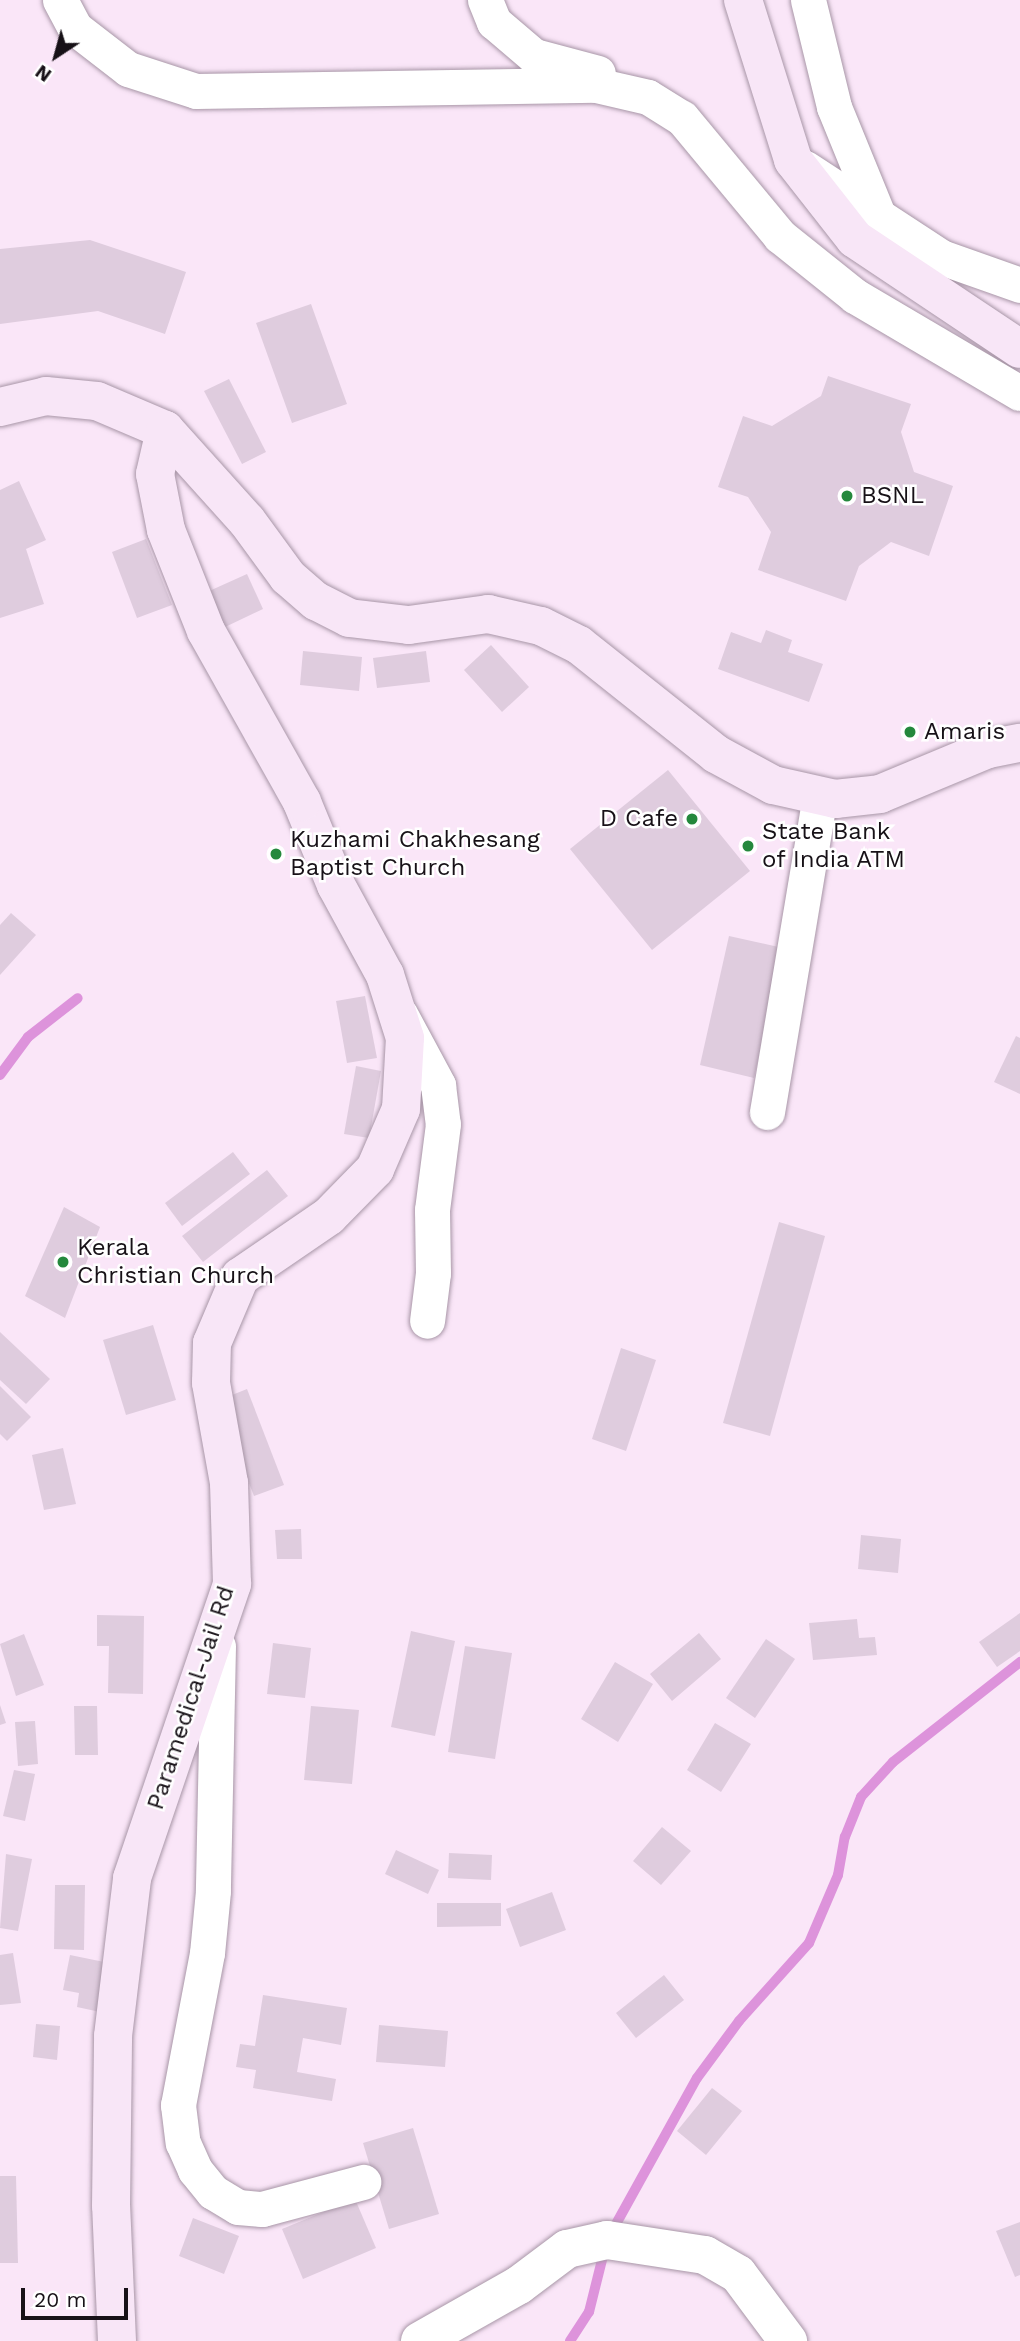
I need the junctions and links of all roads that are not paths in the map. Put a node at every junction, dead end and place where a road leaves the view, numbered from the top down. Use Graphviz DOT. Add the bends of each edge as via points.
graph roads {
  1 [pos="60,0"];
  2 [pos="485,0"];
  3 [pos="743,0"];
  4 [pos="808,0"];
  5 [pos="649,97"];
  6 [pos="793,160"];
  7 [pos="879,217"];
  8 [pos="1020,285"];
  9 [pos="1020,349"];
  10 [pos="1020,393"];
  11 [pos="0,407"];
  12 [pos="165,430"];
  13 [pos="1020,743"];
  14 [pos="820,796"];
  15 [pos="393,1002"];
  16 [pos="767,1112"];
  17 [pos="427,1321"];
  18 [pos="219,1621"];
  19 [pos="363,2182"];
  20 [pos="117,2341"];
  21 [pos="420,2341"];
  22 [pos="788,2341"];
  1 -- 5 [label="street" via="75,28 128,69 196,91 596,85"];
  2 -- 5 [label="street" via="494,22 534,57 586,68"];
  3 -- 6 [label="main road"];
  4 -- 7 [label="street" via="834,107"];
  5 -- 10 [label="street" via="682,118 780,236 855,296"];
  6 -- 7 [label="street"];
  6 -- 9 [label="main road" via="855,239"];
  7 -- 8 [label="street" via="941,257"];
  11 -- 12 [label="main road" via="46,396 97,401"];
  12 -- 14 [label="main road" via="247,521 288,577 316,601 349,618 409,625 488,614 541,626 579,645 716,754 773,785"];
  12 -- 15 [label="main road, Paramedical-Jail Rd" via="156,474 166,530 206,631 302,802"];
  13 -- 14 [label="main road" via="988,750 880,794"];
  14 -- 16 [label="street"];
  15 -- 17 [label="street" via="438,1085 443,1115"];
  15 -- 18 [label="main road, Paramedical-Jail Rd" via="405,1038 401,1109 375,1169 329,1216 240,1277 212,1343 211,1383 230,1508 232,1584"];
  18 -- 19 [label="street" via="213,1891 207,1953 178,2105 183,2143 195,2171 213,2192 238,2207 262,2208"];
  18 -- 20 [label="main road, Paramedical-Jail Rd" via="132,1878 113,2036 111,2206"];
  21 -- 22 [label="street" via="519,2285 567,2249 607,2240 705,2255 738,2274"];
}
